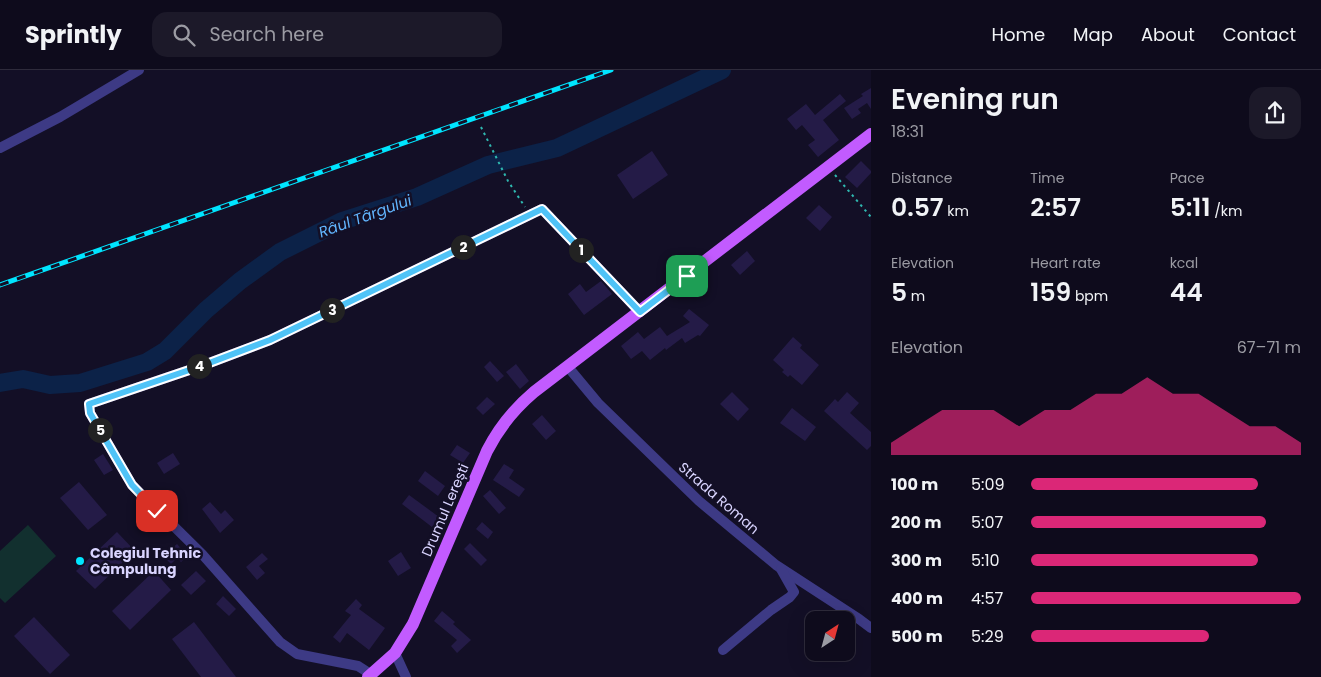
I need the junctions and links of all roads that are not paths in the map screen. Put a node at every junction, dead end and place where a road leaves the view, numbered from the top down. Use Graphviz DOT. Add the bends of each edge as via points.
graph roads {
  1 [pos="139,70"];
  2 [pos="871,134"];
  3 [pos="0,148"];
  4 [pos="640,312"];
  5 [pos="568,367"];
  6 [pos="781,568"];
  7 [pos="871,628"];
  8 [pos="723,650"];
  9 [pos="395,653"];
  10 [pos="370,676"];
  11 [pos="406,677"];
  1 -- 3 [label="street"];
  2 -- 4 [label="main road, Drumul Lerești"];
  4 -- 5 [label="main road, Drumul Lerești"];
  4 -- 10 [label="street" via="542,209 270,340 89,404 90,413 132,485 202,554 280,642 297,654 358,666"];
  5 -- 6 [label="street, Strada Roman" via="598,404 699,501"];
  5 -- 9 [label="main road, Drumul Lerești" via="518,405 499,428 419,613"];
  6 -- 7 [label="street, Strada Roman"];
  6 -- 8 [label="street" via="794,592"];
  9 -- 10 [label="main road, Drumul Lerești"];
  9 -- 11 [label="street"];
}
